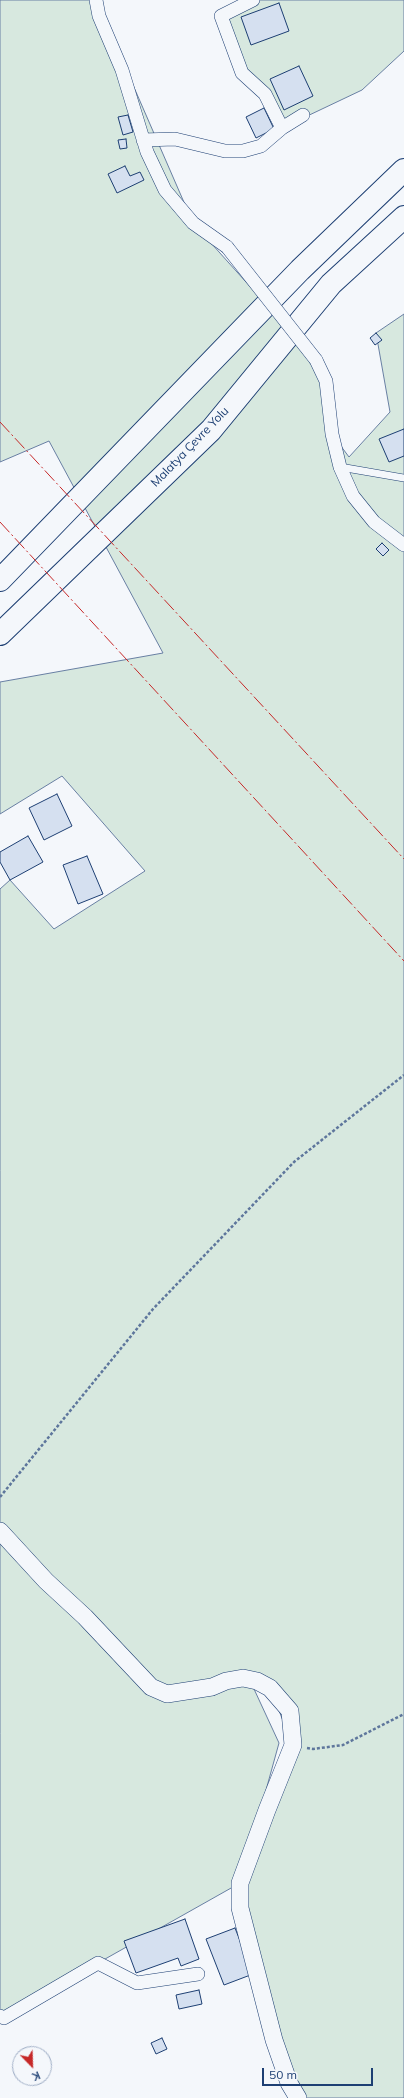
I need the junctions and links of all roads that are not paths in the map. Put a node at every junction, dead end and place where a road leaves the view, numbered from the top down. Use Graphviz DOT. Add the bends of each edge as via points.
graph roads {
  1 [pos="96,0"];
  2 [pos="253,0"];
  3 [pos="303,115"];
  4 [pos="282,128"];
  5 [pos="143,140"];
  6 [pos="404,170"];
  7 [pos="404,217"];
  8 [pos="340,467"];
  9 [pos="404,478"];
  10 [pos="404,545"];
  11 [pos="0,580"];
  12 [pos="0,634"];
  13 [pos="0,1531"];
  14 [pos="198,1974"];
  15 [pos="0,2016"];
  16 [pos="298,2098"];
  1 -- 5 [label="street" via="99,16 122,70"];
  2 -- 4 [label="street" via="221,16 242,72 265,94"];
  3 -- 4 [label="street"];
  4 -- 5 [label="street" via="261,146 243,151 225,152 175,139"];
  5 -- 8 [label="street, bridge" via="165,190 193,223 227,247 316,360 326,381 332,434"];
  6 -- 11 [label="highway" via="300,270"];
  7 -- 12 [label="highway, Malatya Çevre Yolu" via="331,284 210,430"];
  8 -- 9 [label="lane"];
  8 -- 10 [label="street" via="352,496 374,522"];
  13 -- 16 [label="street" via="151,1687 167,1694 212,1687 244,1678 270,1688 290,1711 293,1746 266,1810 240,1883 240,1908 274,2040 289,2084"];
  14 -- 15 [label="street" via="137,1983 98,1963 4,2018"];
}
